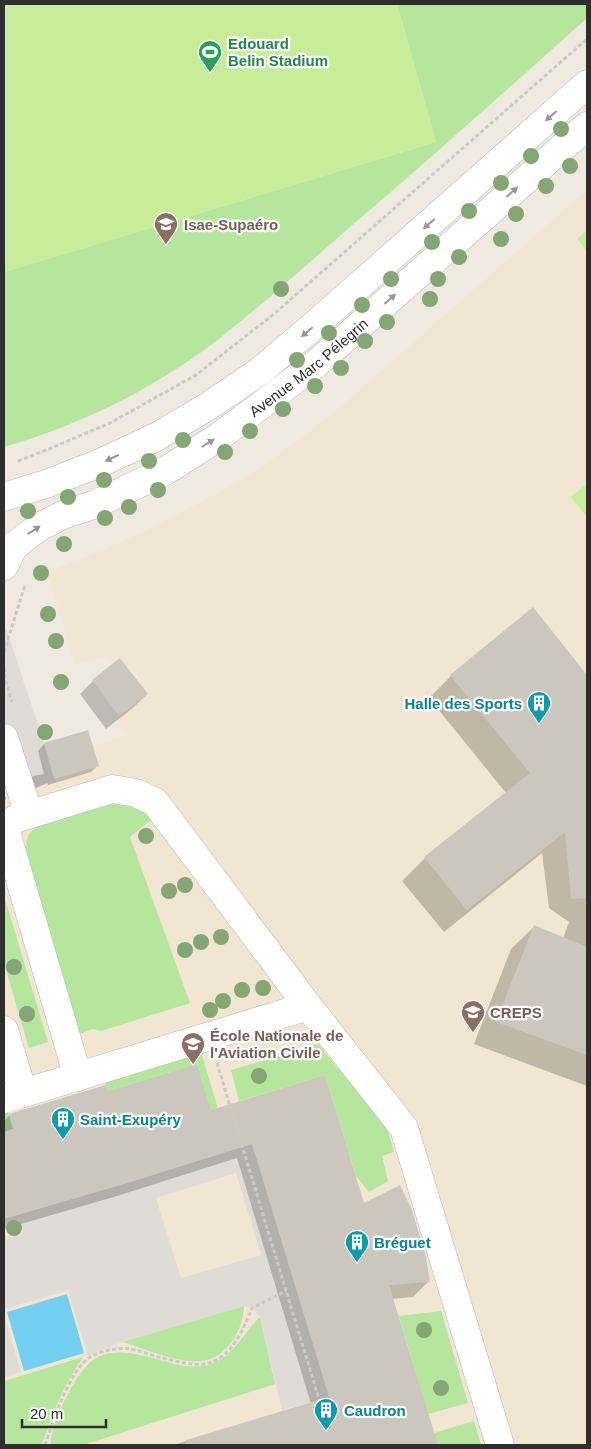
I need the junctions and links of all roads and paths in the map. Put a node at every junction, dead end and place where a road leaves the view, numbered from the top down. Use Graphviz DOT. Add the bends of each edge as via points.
graph roads {
  1 [pos="587,39"];
  2 [pos="587,84"];
  3 [pos="587,126"];
  4 [pos="13,463"];
  5 [pos="4,497"];
  6 [pos="15,573"];
  7 [pos="4,652"];
  8 [pos="4,668"];
  9 [pos="12,702"];
  10 [pos="4,738"];
  11 [pos="29,814"];
  12 [pos="4,830"];
  13 [pos="308,1006"];
  14 [pos="4,1030"];
  15 [pos="209,1036"];
  16 [pos="78,1076"];
  17 [pos="14,1096"];
  18 [pos="286,1291"];
  19 [pos="322,1410"];
  20 [pos="45,1445"];
  21 [pos="500,1445"];
  1 -- 4 [label="path" via="274,314 196,375 110,423"];
  2 -- 5 [label="street, Avenue Marc Pélegrin, one-way" via="260,371 156,438 91,467"];
  6 -- 3 [label="street, Avenue Marc Pélegrin, one-way" via="14,546 39,527 167,470 220,436 317,363"];
  6 -- 7 [label="path"];
  8 -- 9 [label="path"];
  10 -- 11 [label="street"];
  11 -- 12 [label="street" via="15,819"];
  11 -- 13 [label="street" via="112,789 136,792 155,802"];
  12 -- 16 [label="street"];
  13 -- 15 [label="street"];
  13 -- 21 [label="street" via="404,1128"];
  14 -- 17 [label="street"];
  15 -- 16 [label="street"];
  15 -- 18 [label="path"];
  16 -- 17 [label="street"];
  18 -- 19 [label="path"];
  18 -- 20 [label="path" via="252,1308 231,1348 204,1364 128,1348 91,1356 77,1370 64,1393"];
}
